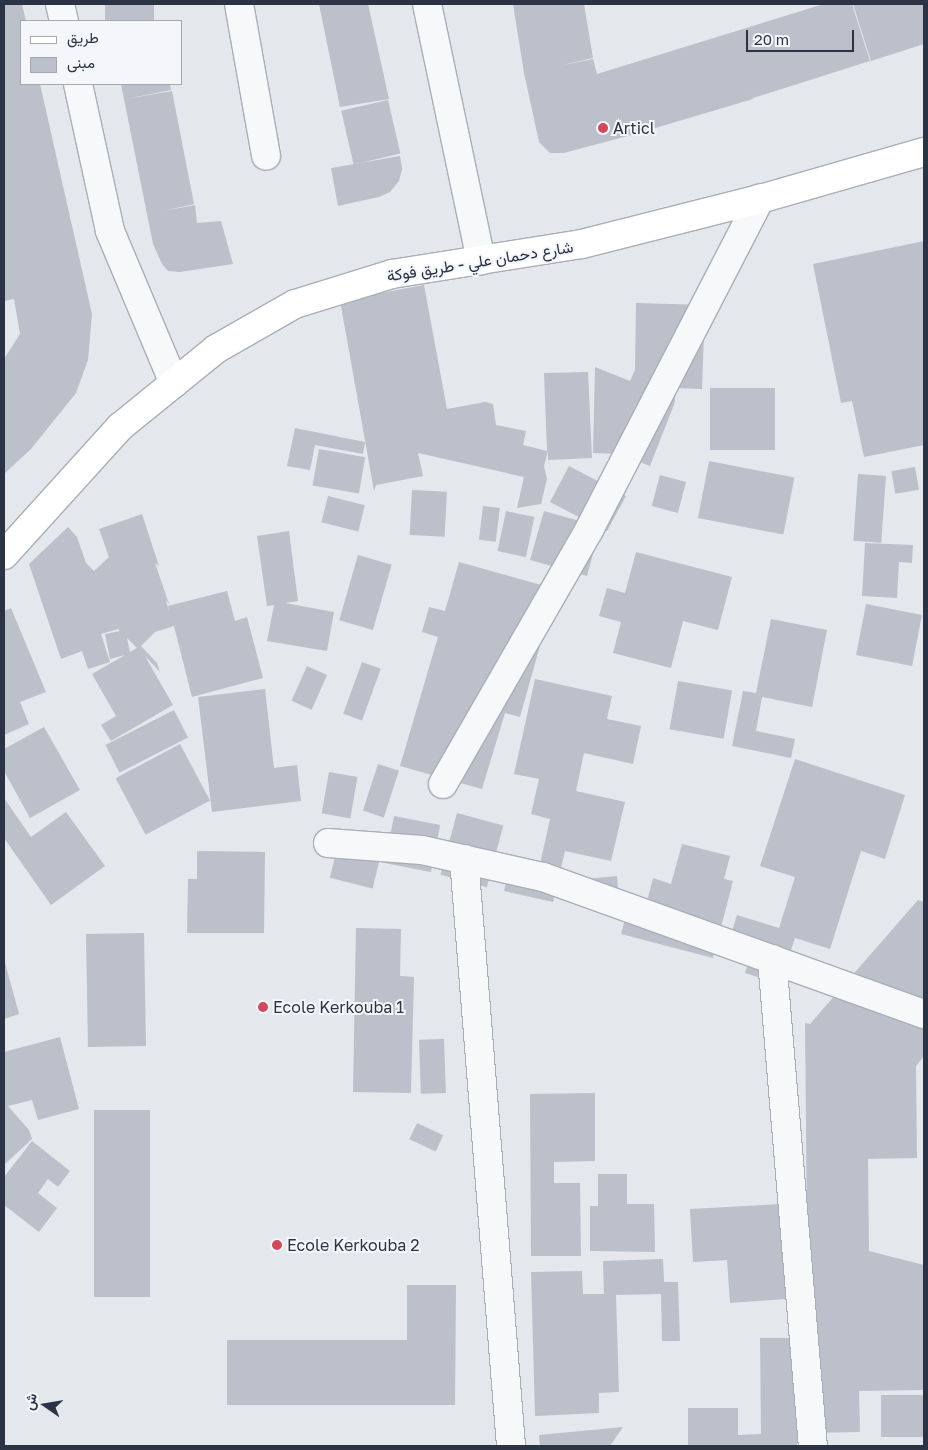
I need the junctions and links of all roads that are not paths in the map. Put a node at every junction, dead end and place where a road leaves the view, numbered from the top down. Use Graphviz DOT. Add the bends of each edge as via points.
graph roads {
  1 [pos="60,4"];
  2 [pos="239,4"];
  3 [pos="427,4"];
  4 [pos="64,20"];
  5 [pos="78,85"];
  6 [pos="924,152"];
  7 [pos="266,156"];
  8 [pos="760,199"];
  9 [pos="481,260"];
  10 [pos="174,383"];
  11 [pos="4,555"];
  12 [pos="443,784"];
  13 [pos="328,843"];
  14 [pos="464,860"];
  15 [pos="772,959"];
  16 [pos="924,1014"];
  17 [pos="511,1446"];
  18 [pos="813,1446"];
  1 -- 4 [label="street"];
  2 -- 7 [label="street"];
  3 -- 9 [label="street"];
  5 -- 10 [label="street" via="110,231"];
  6 -- 8 [label="main road, شارع دحمان علي - طريق فوكة"];
  8 -- 9 [label="main road, شارع دحمان علي - طريق فوكة" via="582,244"];
  8 -- 12 [label="street" via="589,530"];
  9 -- 10 [label="main road, شارع دحمان علي - طريق فوكة" via="392,274 295,304 216,349"];
  10 -- 11 [label="main road, شارع دحمان علي - طريق فوكة" via="120,427"];
  13 -- 14 [label="street" via="422,850"];
  14 -- 15 [label="street" via="543,876"];
  14 -- 17 [label="street"];
  15 -- 16 [label="street"];
  15 -- 18 [label="street"];
}
